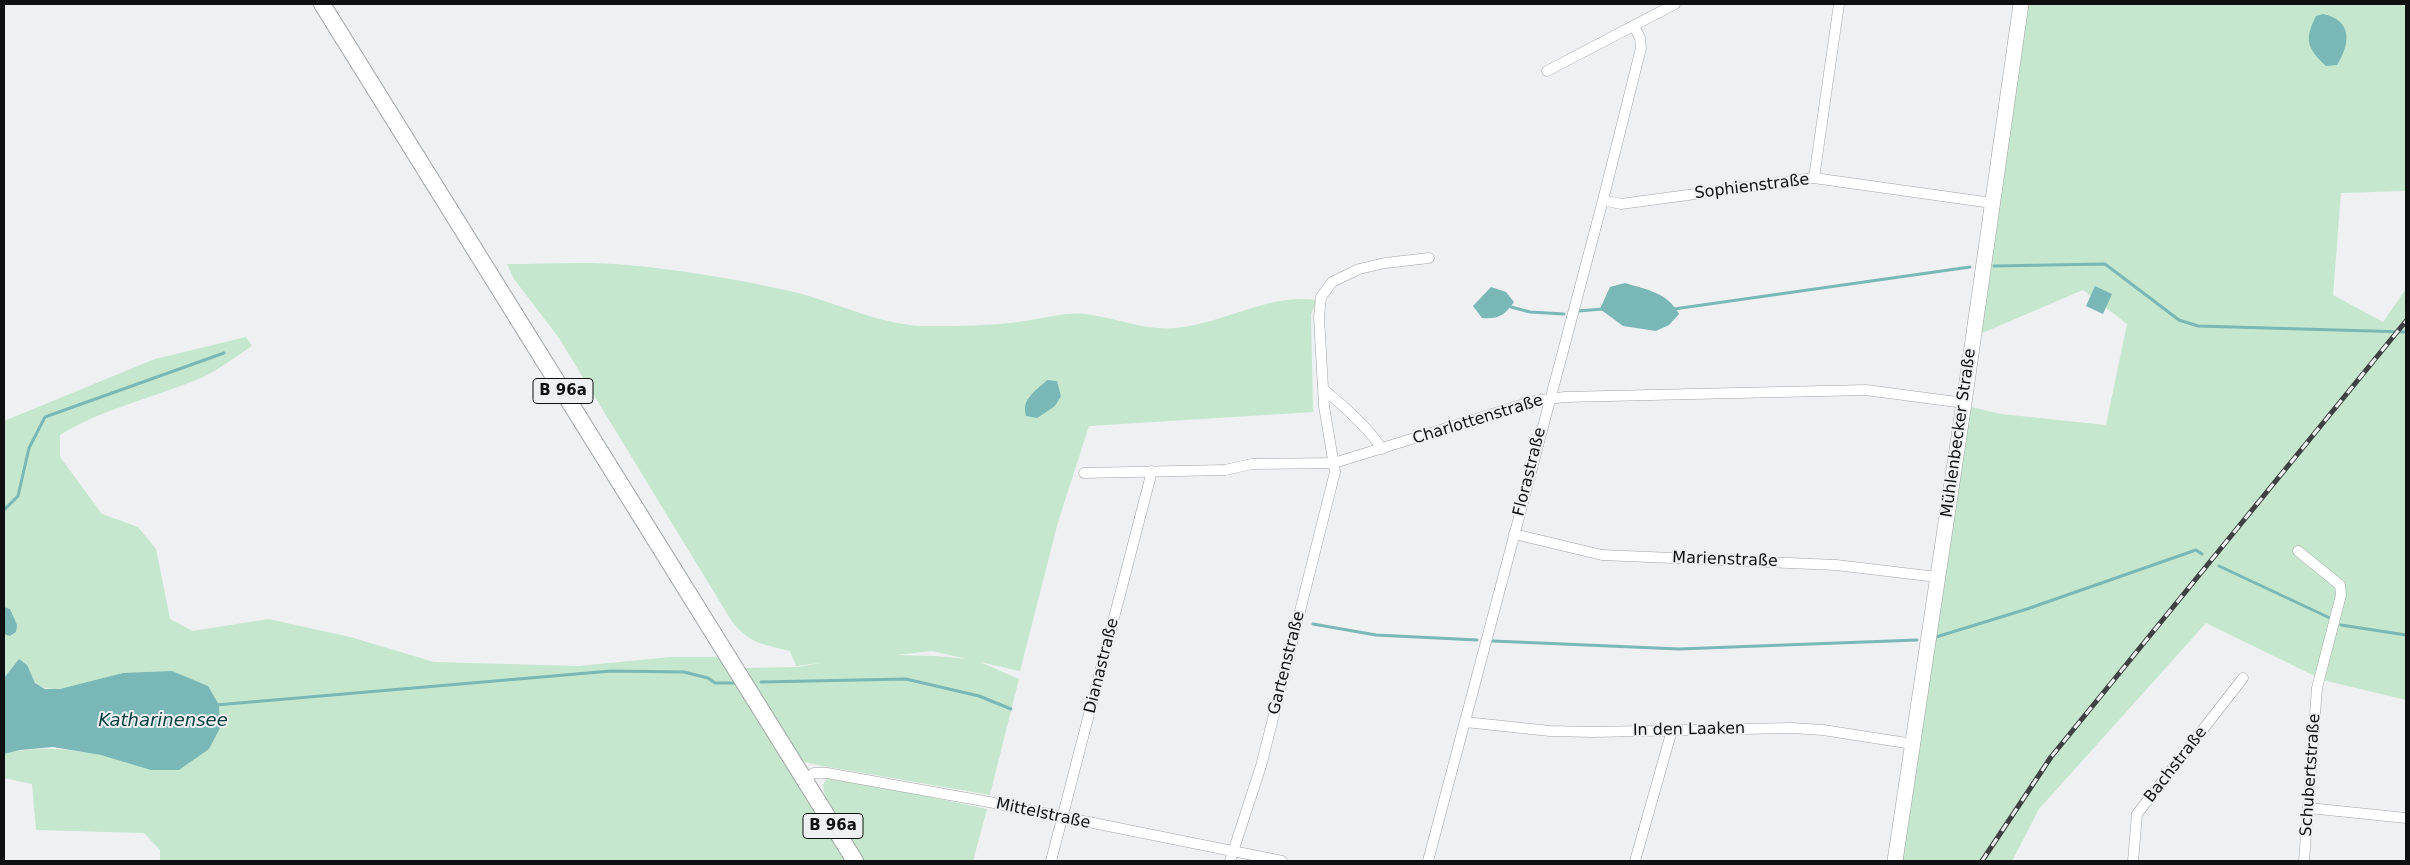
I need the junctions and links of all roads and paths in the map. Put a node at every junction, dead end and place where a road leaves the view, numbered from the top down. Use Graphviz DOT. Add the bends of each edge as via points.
graph roads {
  1 [pos="322,4"];
  2 [pos="1676,4"];
  3 [pos="1838,4"];
  4 [pos="2020,4"];
  5 [pos="1634,26"];
  6 [pos="1548,71"];
  7 [pos="1814,178"];
  8 [pos="1603,200"];
  9 [pos="1992,203"];
  10 [pos="1429,258"];
  11 [pos="1322,389"];
  12 [pos="1549,398"];
  13 [pos="1964,403"];
  14 [pos="1382,449"];
  15 [pos="1334,464"];
  16 [pos="1152,471"];
  17 [pos="1084,473"];
  18 [pos="1514,534"];
  19 [pos="2298,551"];
  20 [pos="1938,577"];
  21 [pos="2243,678"];
  22 [pos="1465,722"];
  23 [pos="1672,730"];
  24 [pos="1913,744"];
  25 [pos="804,779"];
  26 [pos="2309,808"];
  27 [pos="1063,818"];
  28 [pos="2406,818"];
  29 [pos="1232,856"];
  30 [pos="855,861"];
  31 [pos="1051,861"];
  32 [pos="1282,861"];
  33 [pos="1428,861"];
  34 [pos="1636,861"];
  35 [pos="1895,861"];
  36 [pos="2133,861"];
  37 [pos="2304,861"];
  1 -- 25 [label="main road, B 96a"];
  2 -- 5 [label="street"];
  3 -- 7 [label="street"];
  4 -- 9 [label="main road, Mühlenbecker Straße"];
  5 -- 6 [label="street"];
  5 -- 8 [label="street, Florastraße" via="1641,48"];
  7 -- 8 [label="street, Sophienstraße" via="1621,204"];
  7 -- 9 [label="street, Sophienstraße"];
  8 -- 12 [label="street, Florastraße"];
  9 -- 13 [label="main road, Mühlenbecker Straße"];
  10 -- 11 [label="street, Gartenstraße" via="1359,269 1342,276 1325,290 1319,305"];
  11 -- 14 [label="street" via="1363,425"];
  11 -- 15 [label="street, Gartenstraße"];
  12 -- 13 [label="street, Charlottenstraße" via="1866,390"];
  12 -- 14 [label="street, Charlottenstraße"];
  12 -- 18 [label="street, Florastraße"];
  13 -- 20 [label="main road, Mühlenbecker Straße"];
  14 -- 15 [label="street, Charlottenstraße"];
  15 -- 16 [label="street, Charlottenstraße" via="1252,464 1225,470"];
  15 -- 29 [label="street, Gartenstraße" via="1335,472 1261,766"];
  16 -- 17 [label="street, Charlottenstraße"];
  16 -- 27 [label="street, Dianastraße"];
  18 -- 20 [label="street, Marienstraße" via="1602,555 1836,564"];
  18 -- 22 [label="street, Florastraße"];
  19 -- 26 [label="street, Schubertstraße" via="2340,585 2341,595 2317,688"];
  20 -- 24 [label="main road, Mühlenbecker Straße"];
  21 -- 36 [label="street, Bachstraße" via="2137,814"];
  22 -- 23 [label="street, In den Laaken" via="1550,731"];
  22 -- 33 [label="street, Florastraße"];
  23 -- 24 [label="street, In den Laaken" via="1791,728"];
  23 -- 34 [label="street"];
  24 -- 35 [label="main road, Mühlenbecker Straße"];
  25 -- 27 [label="street, Mittelstraße" via="827,773"];
  25 -- 30 [label="main road, B 96a"];
  26 -- 28 [label="street"];
  26 -- 37 [label="street, Schubertstraße"];
  27 -- 29 [label="street, Mittelstraße"];
  27 -- 31 [label="street, Dianastraße"];
  29 -- 32 [label="street, Mittelstraße"];
}
